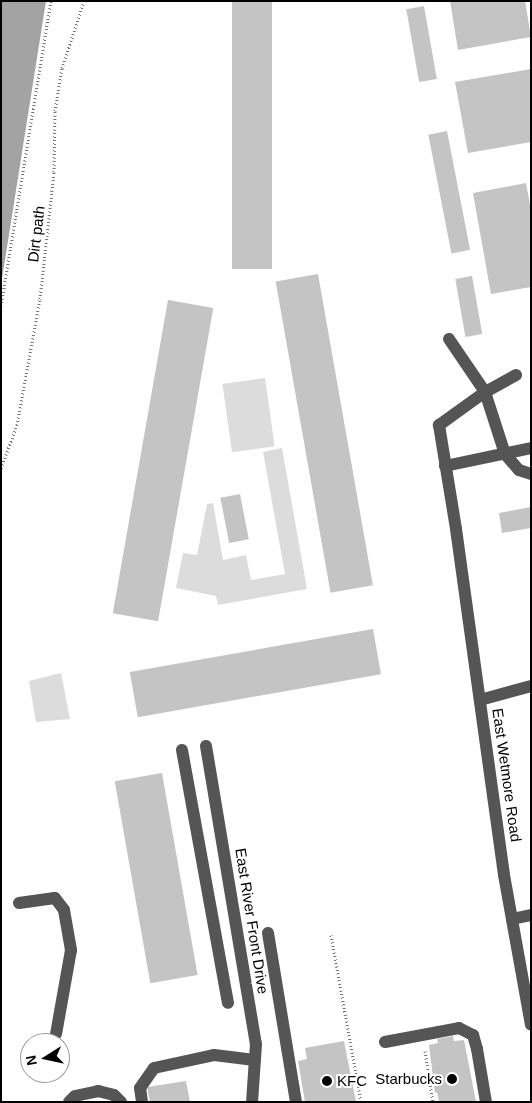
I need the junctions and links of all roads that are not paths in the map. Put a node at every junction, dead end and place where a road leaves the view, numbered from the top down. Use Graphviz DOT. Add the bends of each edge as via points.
graph roads {
  1 [pos="449,339"];
  2 [pos="516,375"];
  3 [pos="485,392"];
  4 [pos="531,448"];
  5 [pos="504,454"];
  6 [pos="445,466"];
  7 [pos="531,474"];
  8 [pos="531,686"];
  9 [pos="480,700"];
  10 [pos="206,746"];
  11 [pos="182,750"];
  12 [pos="19,903"];
  13 [pos="531,915"];
  14 [pos="512,919"];
  15 [pos="268,933"];
  16 [pos="228,1003"];
  17 [pos="531,1025"];
  18 [pos="56,1033"];
  19 [pos="385,1042"];
  20 [pos="255,1060"];
  21 [pos="69,1102"];
  22 [pos="121,1102"];
  23 [pos="142,1102"];
  24 [pos="252,1102"];
  25 [pos="296,1102"];
  26 [pos="486,1102"];
  1 -- 3 [label="street"];
  2 -- 3 [label="street"];
  3 -- 5 [label="street"];
  3 -- 6 [label="street, East Wetmore Road" via="439,425"];
  4 -- 5 [label="street"];
  5 -- 6 [label="street"];
  5 -- 7 [label="street" via="519,470"];
  6 -- 9 [label="street, East Wetmore Road"];
  8 -- 9 [label="street"];
  9 -- 14 [label="street, East Wetmore Road"];
  10 -- 20 [label="street, East River Front Drive" via="256,1044"];
  11 -- 16 [label="street"];
  12 -- 18 [label="street" via="56,898 64,910 71,950"];
  13 -- 14 [label="street"];
  14 -- 17 [label="street, East Wetmore Road"];
  15 -- 25 [label="street"];
  19 -- 26 [label="street" via="459,1028 472,1035"];
  20 -- 23 [label="street" via="214,1055 154,1068 140,1088"];
  20 -- 24 [label="street, East River Front Drive"];
  21 -- 22 [label="street" via="74,1096 98,1091 114,1094"];
}
